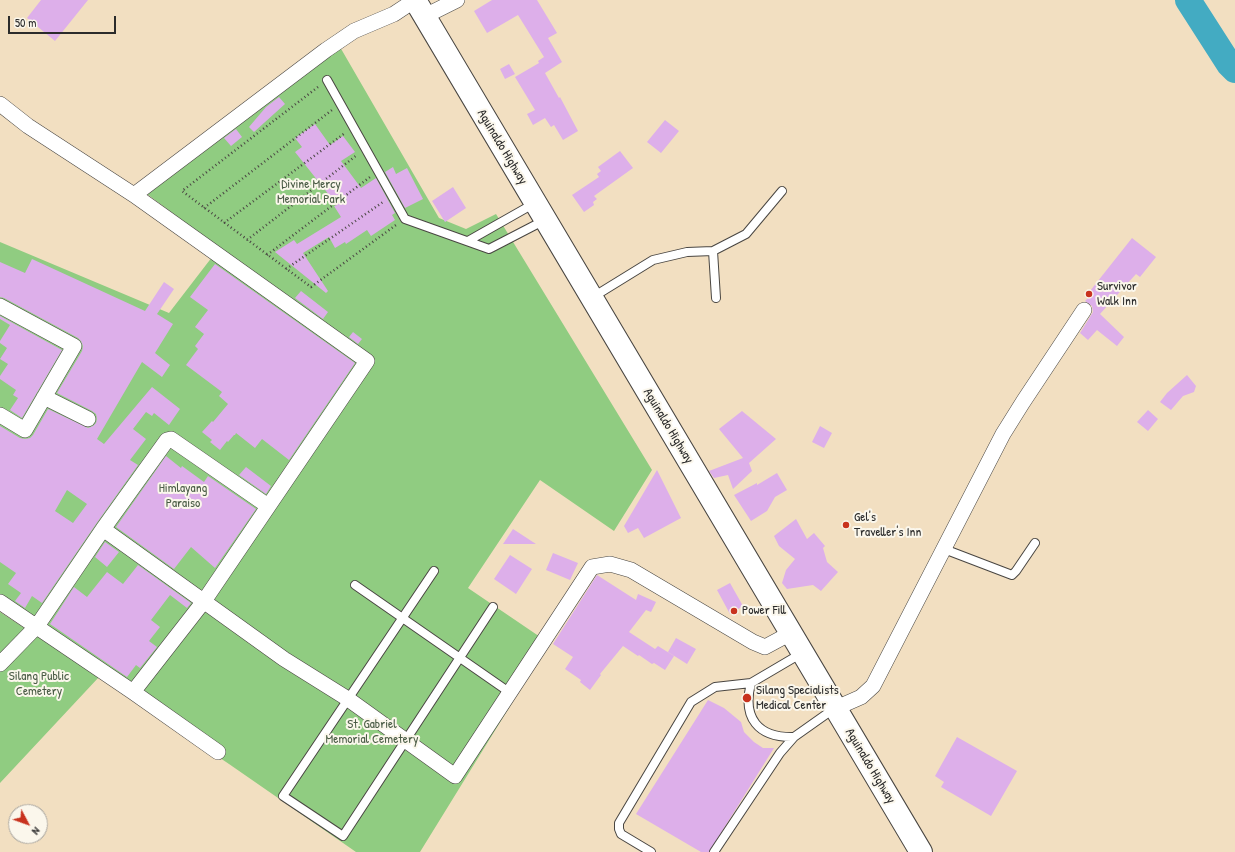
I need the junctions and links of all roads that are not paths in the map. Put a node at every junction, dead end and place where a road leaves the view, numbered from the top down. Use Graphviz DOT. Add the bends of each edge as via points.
graph roads {
  1 [pos="450,1"];
  2 [pos="420,8"];
  3 [pos="327,80"];
  4 [pos="0,104"];
  5 [pos="782,191"];
  6 [pos="134,195"];
  7 [pos="540,211"];
  8 [pos="468,241"];
  9 [pos="713,251"];
  10 [pos="592,298"];
  11 [pos="716,298"];
  12 [pos="0,306"];
  13 [pos="1084,310"];
  14 [pos="44,397"];
  15 [pos="0,415"];
  16 [pos="88,419"];
  17 [pos="268,506"];
  18 [pos="104,529"];
  19 [pos="1035,543"];
  20 [pos="944,549"];
  21 [pos="434,571"];
  22 [pos="355,585"];
  23 [pos="204,601"];
  24 [pos="0,602"];
  25 [pos="493,607"];
  26 [pos="402,618"];
  27 [pos="37,626"];
  28 [pos="791,633"];
  29 [pos="803,653"];
  30 [pos="460,658"];
  31 [pos="0,664"];
  32 [pos="751,683"];
  33 [pos="133,692"];
  34 [pos="509,692"];
  35 [pos="348,699"];
  36 [pos="836,708"];
  37 [pos="794,737"];
  38 [pos="406,741"];
  39 [pos="218,752"];
  40 [pos="651,852"];
  41 [pos="714,852"];
  42 [pos="921,852"];
  1 -- 2 [label="street"];
  2 -- 6 [label="street" via="394,14 354,31"];
  2 -- 7 [label="main road, Aguinaldo Highway"];
  3 -- 8 [label="lane" via="405,218"];
  4 -- 6 [label="street" via="28,126"];
  5 -- 9 [label="lane" via="746,234"];
  6 -- 17 [label="street" via="367,361"];
  7 -- 8 [label="lane"];
  7 -- 8 [label="lane" via="489,249"];
  7 -- 10 [label="main road, Aguinaldo Highway"];
  9 -- 10 [label="lane" via="687,252 653,260"];
  9 -- 11 [label="lane"];
  10 -- 28 [label="main road, Aguinaldo Highway"];
  12 -- 14 [label="street" via="74,346"];
  13 -- 20 [label="street" via="1003,434"];
  14 -- 15 [label="street" via="25,430"];
  14 -- 16 [label="street"];
  17 -- 18 [label="street" via="171,439 167,440"];
  17 -- 23 [label="street"];
  18 -- 23 [label="street"];
  18 -- 27 [label="street"];
  19 -- 20 [label="lane" via="1012,575"];
  20 -- 36 [label="street" via="873,686 861,698"];
  21 -- 26 [label="lane"];
  22 -- 26 [label="lane"];
  23 -- 33 [label="street"];
  23 -- 35 [label="street" via="284,659"];
  24 -- 27 [label="street"];
  25 -- 30 [label="lane"];
  26 -- 30 [label="lane"];
  26 -- 35 [label="lane"];
  27 -- 31 [label="street"];
  27 -- 33 [label="street"];
  28 -- 29 [label="main road, Aguinaldo Highway"];
  28 -- 34 [label="street" via="765,647 631,570 610,564 592,567"];
  29 -- 32 [label="lane"];
  29 -- 36 [label="main road, Aguinaldo Highway"];
  30 -- 34 [label="lane"];
  30 -- 38 [label="lane"];
  32 -- 37 [label="lane" via="747,697 749,711 755,724 766,733 780,738"];
  32 -- 40 [label="lane" via="715,687 691,702 619,823 621,834"];
  33 -- 39 [label="street"];
  34 -- 38 [label="street" via="455,776"];
  35 -- 38 [label="street"];
  35 -- 38 [label="lane" via="284,796 343,836"];
  36 -- 37 [label="lane"];
  36 -- 42 [label="main road, Aguinaldo Highway"];
  37 -- 41 [label="lane" via="780,753"];
}
